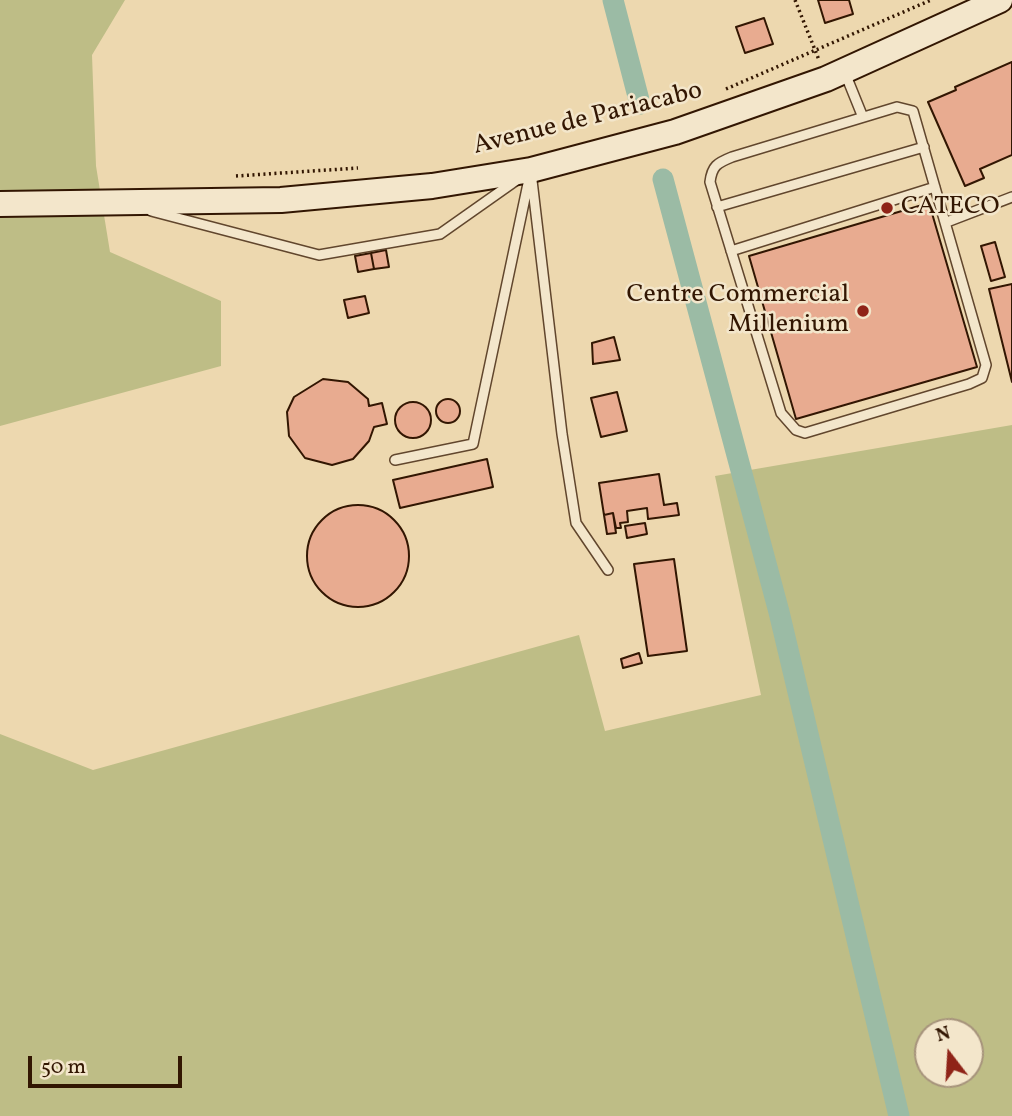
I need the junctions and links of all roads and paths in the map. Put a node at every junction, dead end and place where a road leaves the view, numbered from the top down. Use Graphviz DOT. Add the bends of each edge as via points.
graph roads {
  1 [pos="795,0"];
  2 [pos="931,0"];
  3 [pos="1000,0"];
  4 [pos="814,50"];
  5 [pos="835,75"];
  6 [pos="716,94"];
  7 [pos="862,115"];
  8 [pos="924,147"];
  9 [pos="371,167"];
  10 [pos="531,170"];
  11 [pos="223,177"];
  12 [pos="935,187"];
  13 [pos="1012,197"];
  14 [pos="120,203"];
  15 [pos="0,204"];
  16 [pos="717,207"];
  17 [pos="947,222"];
  18 [pos="731,251"];
  19 [pos="394,460"];
  20 [pos="608,570"];
  1 -- 4 [label="path"];
  2 -- 4 [label="path"];
  3 -- 5 [label="main road, Avenue de Pariacabo"];
  4 -- 5 [label="path"];
  4 -- 6 [label="path"];
  5 -- 7 [label="lane"];
  5 -- 10 [label="main road, Avenue de Pariacabo" via="675,132"];
  7 -- 8 [label="lane" via="906,107 913,111"];
  7 -- 16 [label="lane" via="716,164 710,182"];
  8 -- 12 [label="lane"];
  8 -- 16 [label="lane"];
  9 -- 11 [label="path"];
  10 -- 14 [label="main road, Avenue de Pariacabo" via="432,186 281,200"];
  10 -- 14 [label="lane" via="440,234 319,255"];
  10 -- 19 [label="lane" via="473,444"];
  10 -- 20 [label="lane" via="576,523"];
  12 -- 17 [label="lane"];
  12 -- 18 [label="lane"];
  13 -- 17 [label="lane"];
  14 -- 15 [label="main road, Avenue de Pariacabo"];
  16 -- 18 [label="lane"];
  17 -- 18 [label="lane" via="986,357 982,378 805,433 781,413"];
}
